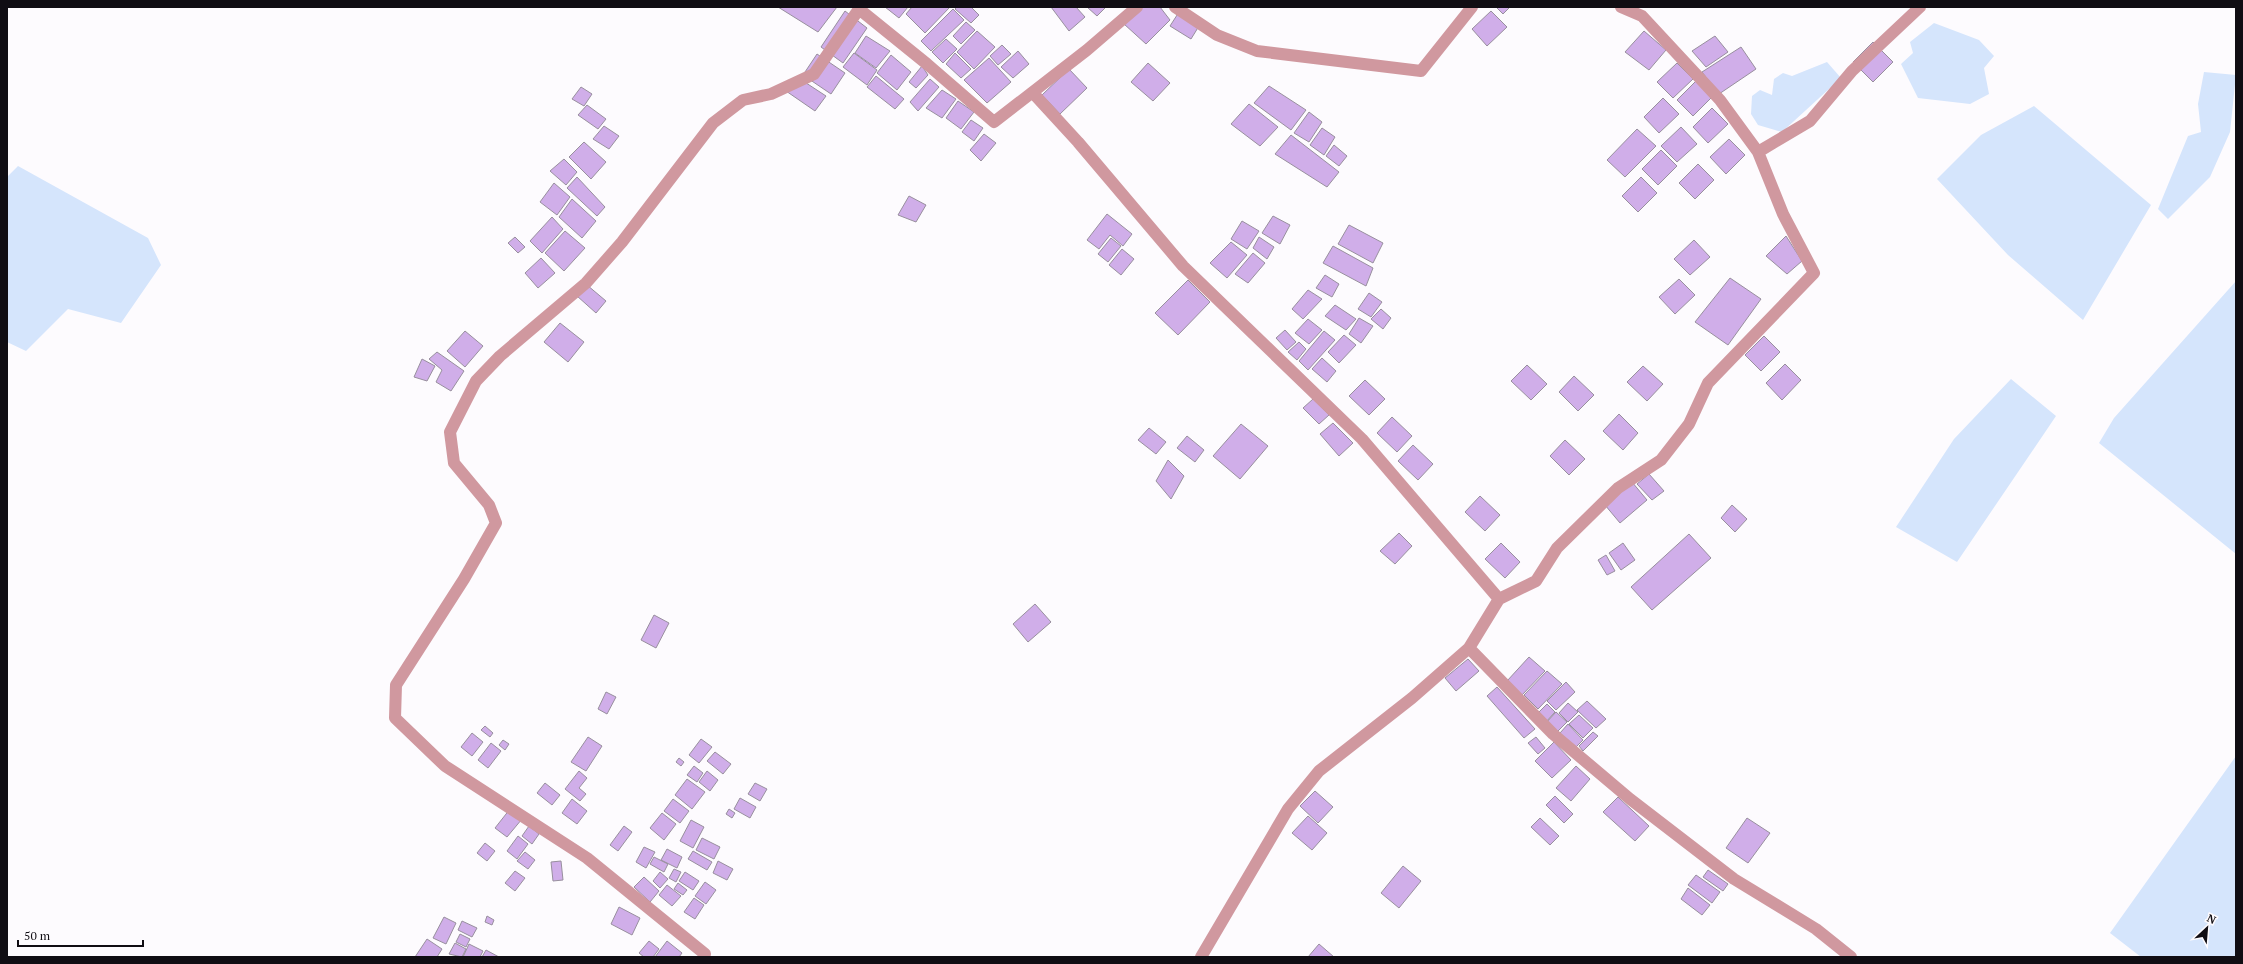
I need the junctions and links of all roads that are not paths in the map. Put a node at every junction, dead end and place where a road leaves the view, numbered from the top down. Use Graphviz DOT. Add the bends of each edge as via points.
graph roads {
  1 [pos="1137,7"];
  2 [pos="1175,7"];
  3 [pos="1472,7"];
  4 [pos="1621,7"];
  5 [pos="1920,7"];
  6 [pos="860,8"];
  7 [pos="1033,93"];
  8 [pos="1758,152"];
  9 [pos="1499,600"];
  10 [pos="1469,648"];
  11 [pos="705,954"];
  12 [pos="1201,957"];
  13 [pos="1851,957"];
  1 -- 7 [label="street"];
  2 -- 3 [label="street" via="1217,35 1257,51 1421,71"];
  4 -- 8 [label="street" via="1642,16 1720,100"];
  5 -- 8 [label="street" via="1852,71 1810,121"];
  6 -- 7 [label="street" via="994,122"];
  6 -- 11 [label="street" via="814,74 771,94 743,100 713,123 622,242 586,283 500,356 476,381 450,432 454,463 489,505 496,523 464,579 396,685 395,718 445,766 587,858"];
  7 -- 9 [label="street" via="1183,266 1362,439"];
  8 -- 9 [label="street" via="1783,214 1814,273 1708,383 1689,424 1661,460 1618,488 1556,548 1536,581"];
  9 -- 10 [label="street"];
  10 -- 12 [label="street" via="1412,698 1319,771 1288,809"];
  10 -- 13 [label="street" via="1553,734 1630,799 1734,879 1816,930"];
}
